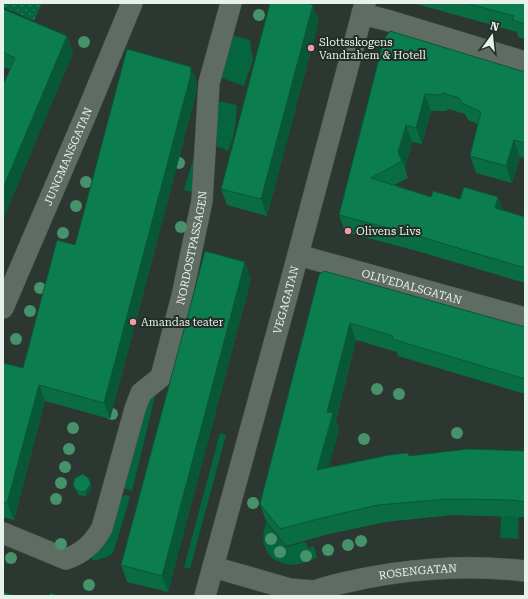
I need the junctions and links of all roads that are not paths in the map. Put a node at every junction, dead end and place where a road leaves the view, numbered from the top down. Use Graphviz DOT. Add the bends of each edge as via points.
graph roads {
  1 [pos="132,3"];
  2 [pos="231,3"];
  3 [pos="364,8"];
  4 [pos="525,62"];
  5 [pos="298,255"];
  6 [pos="3,308"];
  7 [pos="525,318"];
  8 [pos="3,533"];
  9 [pos="213,567"];
  10 [pos="525,571"];
  11 [pos="308,594"];
  12 [pos="205,596"];
  1 -- 6 [label="street, JUNGMANSGATAN"];
  2 -- 8 [label="street, NORDOSTPASSAGEN" via="209,83 202,201 182,296 161,377 141,393 135,409 102,528 96,538 79,554 66,559"];
  3 -- 4 [label="street" via="396,23"];
  3 -- 5 [label="street, VEGAGATAN"];
  5 -- 7 [label="street, OLIVEDALSGATAN"];
  5 -- 9 [label="street, VEGAGATAN"];
  9 -- 11 [label="street, ROSENGATAN"];
  9 -- 12 [label="street, VEGAGATAN"];
  10 -- 11 [label="street, ROSENGATAN" via="475,568 421,570 366,578"];
}
